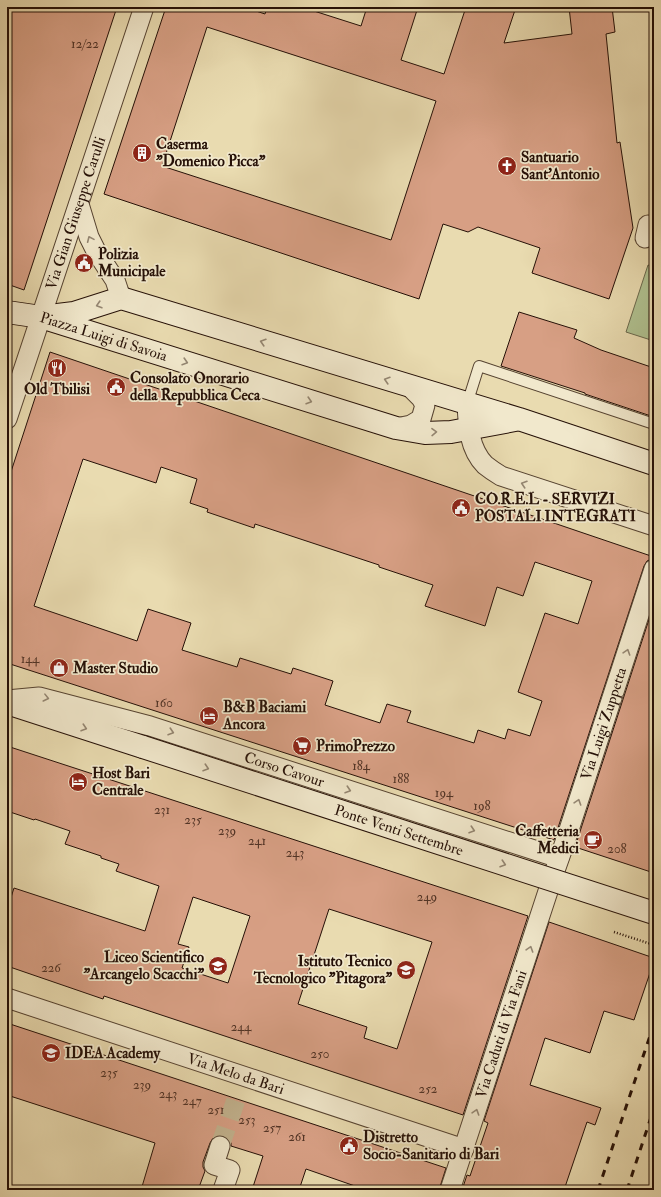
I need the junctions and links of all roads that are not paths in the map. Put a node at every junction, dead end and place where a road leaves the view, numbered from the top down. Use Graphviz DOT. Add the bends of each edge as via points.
graph roads {
  1 [pos="144,7"];
  2 [pos="80,204"];
  3 [pos="121,298"];
  4 [pos="7,312"];
  5 [pos="41,317"];
  6 [pos="410,387"];
  7 [pos="467,404"];
  8 [pos="7,419"];
  9 [pos="519,419"];
  10 [pos="654,424"];
  11 [pos="396,428"];
  12 [pos="468,429"];
  13 [pos="654,464"];
  14 [pos="654,526"];
  15 [pos="654,568"];
  16 [pos="7,700"];
  17 [pos="7,703"];
  18 [pos="559,858"];
  19 [pos="552,879"];
  20 [pos="654,913"];
  21 [pos="7,998"];
  22 [pos="220,1146"];
  23 [pos="464,1149"];
  24 [pos="223,1190"];
  25 [pos="450,1190"];
  1 -- 2 [label="street, Via Gian Giuseppe Carulli"];
  3 -- 2 [label="street, one-way" via="114,280 89,237"];
  2 -- 5 [label="street, Via Gian Giuseppe Carulli"];
  3 -- 5 [label="main road, Piazza Luigi di Savoia, one-way" via="74,313"];
  6 -- 3 [label="main road, Piazza Luigi di Savoia, one-way"];
  4 -- 5 [label="main road"];
  5 -- 8 [label="street, Via Gian Giuseppe Carulli"];
  5 -- 11 [label="main road, Piazza Luigi di Savoia, one-way"];
  6 -- 7 [label="main road, Piazza Luigi di Savoia"];
  6 -- 11 [label="street" via="422,398 424,405 421,419 411,426"];
  7 -- 9 [label="main road, Piazza Luigi di Savoia"];
  7 -- 10 [label="lane" via="479,366"];
  7 -- 12 [label="street"];
  9 -- 12 [label="main road, Piazza Luigi di Savoia"];
  9 -- 13 [label="main road, Piazza Luigi di Savoia"];
  11 -- 12 [label="main road, Piazza Luigi di Savoia, one-way" via="425,433"];
  14 -- 12 [label="street, one-way" via="501,476 485,465 474,450"];
  18 -- 15 [label="street, Via Luigi Zuppetta, one-way"];
  16 -- 18 [label="street, Corso Cavour, one-way" via="39,696 150,726"];
  17 -- 20 [label="main road, Ponte Venti Settembre, one-way, bridge"];
  18 -- 19 [label="street, Via Luigi Zuppetta"];
  19 -- 20 [label="street"];
  23 -- 19 [label="street, Via Caduti di Via Fani, one-way"];
  21 -- 23 [label="street, Via Melo da Bari"];
  22 -- 24 [label="street" via="214,1165 230,1170"];
  23 -- 25 [label="street, Via Caduti di Via Fani"];
}
